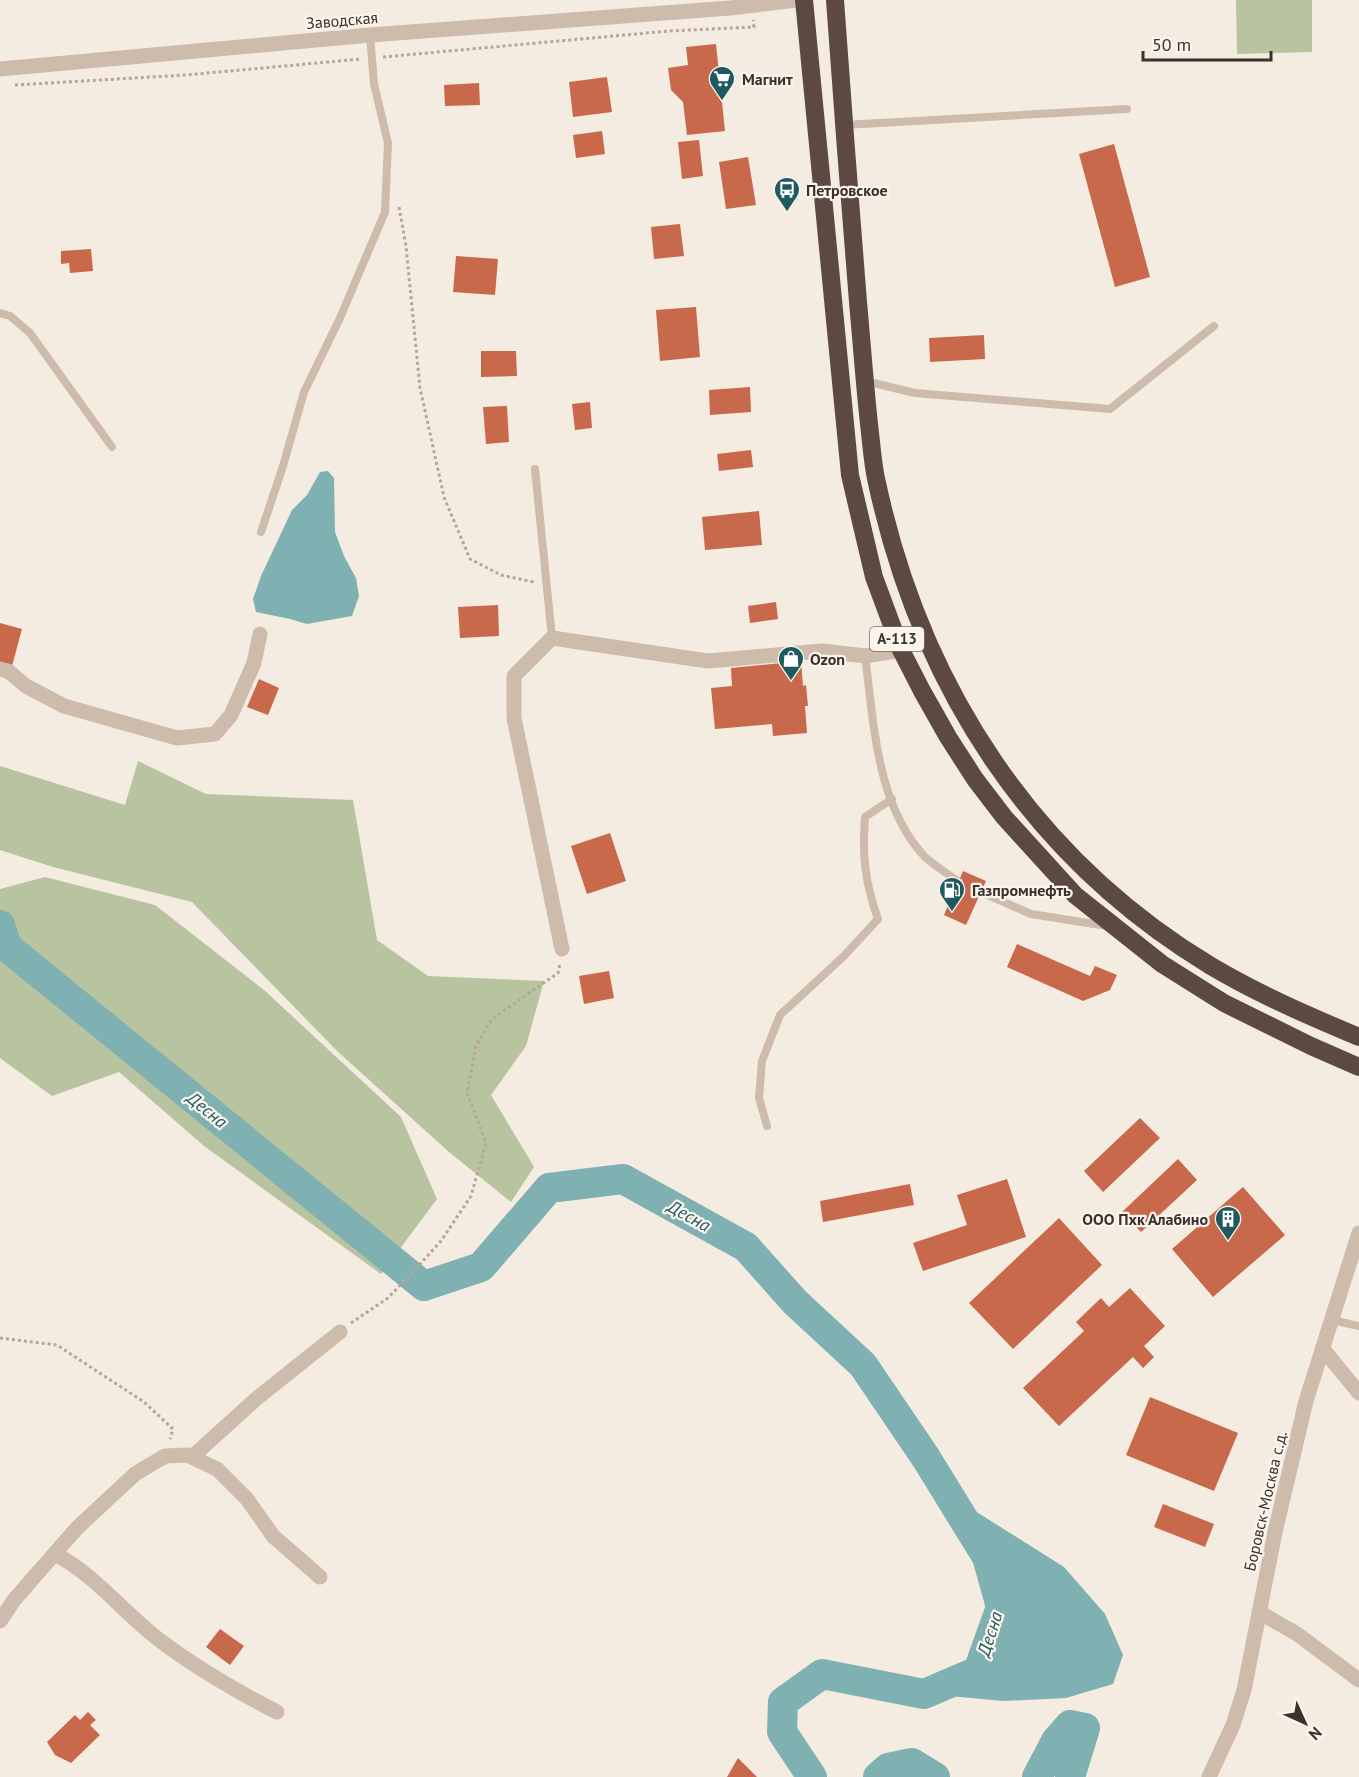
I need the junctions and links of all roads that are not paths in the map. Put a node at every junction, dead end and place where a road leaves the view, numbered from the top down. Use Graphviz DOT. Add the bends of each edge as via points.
graph roads {
  1 [pos="796,0"];
  2 [pos="804,0"];
  3 [pos="835,0"];
  4 [pos="370,35"];
  5 [pos="0,69"];
  6 [pos="1127,109"];
  7 [pos="844,125"];
  8 [pos="0,313"];
  9 [pos="1214,326"];
  10 [pos="864,381"];
  11 [pos="112,447"];
  12 [pos="535,469"];
  13 [pos="261,532"];
  14 [pos="260,633"];
  15 [pos="552,638"];
  16 [pos="902,650"];
  17 [pos="865,656"];
  18 [pos="0,669"];
  19 [pos="892,799"];
  20 [pos="959,882"];
  21 [pos="981,892"];
  22 [pos="1115,928"];
  23 [pos="562,949"];
  24 [pos="1359,1037"];
  25 [pos="1359,1067"];
  26 [pos="767,1126"];
  27 [pos="1359,1233"];
  28 [pos="1332,1320"];
  29 [pos="1359,1326"];
  30 [pos="340,1332"];
  31 [pos="1323,1349"];
  32 [pos="1359,1393"];
  33 [pos="192,1458"];
  34 [pos="55,1554"];
  35 [pos="320,1577"];
  36 [pos="1259,1612"];
  37 [pos="0,1621"];
  38 [pos="1359,1680"];
  39 [pos="277,1712"];
  40 [pos="1209,1777"];
  1 -- 4 [label="street, Заводская"];
  2 -- 16 [label="highway, А-113" via="850,476 874,577"];
  3 -- 7 [label="highway, А-113"];
  4 -- 5 [label="street, Заводская"];
  4 -- 13 [label="lane" via="374,84 388,143 386,212 304,392"];
  6 -- 7 [label="lane"];
  7 -- 10 [label="highway, А-113"];
  8 -- 11 [label="lane" via="10,316 30,333"];
  9 -- 10 [label="lane" via="1110,409 915,393"];
  10 -- 24 [label="highway, А-113" via="876,481 899,570 949,687 995,765 1026,806 1080,864 1153,926 1251,988"];
  12 -- 15 [label="lane"];
  14 -- 18 [label="street" via="254,663 231,715 214,734 177,738 64,706"];
  15 -- 17 [label="street" via="708,661 822,651"];
  15 -- 23 [label="street" via="514,676 514,718"];
  16 -- 17 [label="street"];
  16 -- 22 [label="highway, А-113" via="948,737 1004,817 1076,895"];
  17 -- 19 [label="lane" via="881,774"];
  19 -- 20 [label="lane" via="904,828 926,857"];
  19 -- 26 [label="lane" via="865,817 862,847 868,890 878,919 780,1015 762,1061 759,1098"];
  21 -- 22 [label="lane" via="1031,914"];
  22 -- 25 [label="highway, А-113" via="1162,964 1224,1003"];
  27 -- 28 [label="street, Боровск-Москва с.д."];
  28 -- 29 [label="lane"];
  28 -- 31 [label="street, Боровск-Москва с.д."];
  30 -- 33 [label="street" via="256,1399"];
  31 -- 32 [label="street"];
  31 -- 36 [label="street, Боровск-Москва с.д." via="1306,1401"];
  33 -- 34 [label="street" via="165,1455 135,1474"];
  33 -- 35 [label="street" via="216,1469 247,1499 273,1536"];
  34 -- 37 [label="street"];
  34 -- 39 [label="street" via="73,1563 159,1639 238,1692"];
  36 -- 38 [label="street" via="1297,1634"];
  36 -- 40 [label="street, Боровск-Москва с.д." via="1244,1690"];
}
